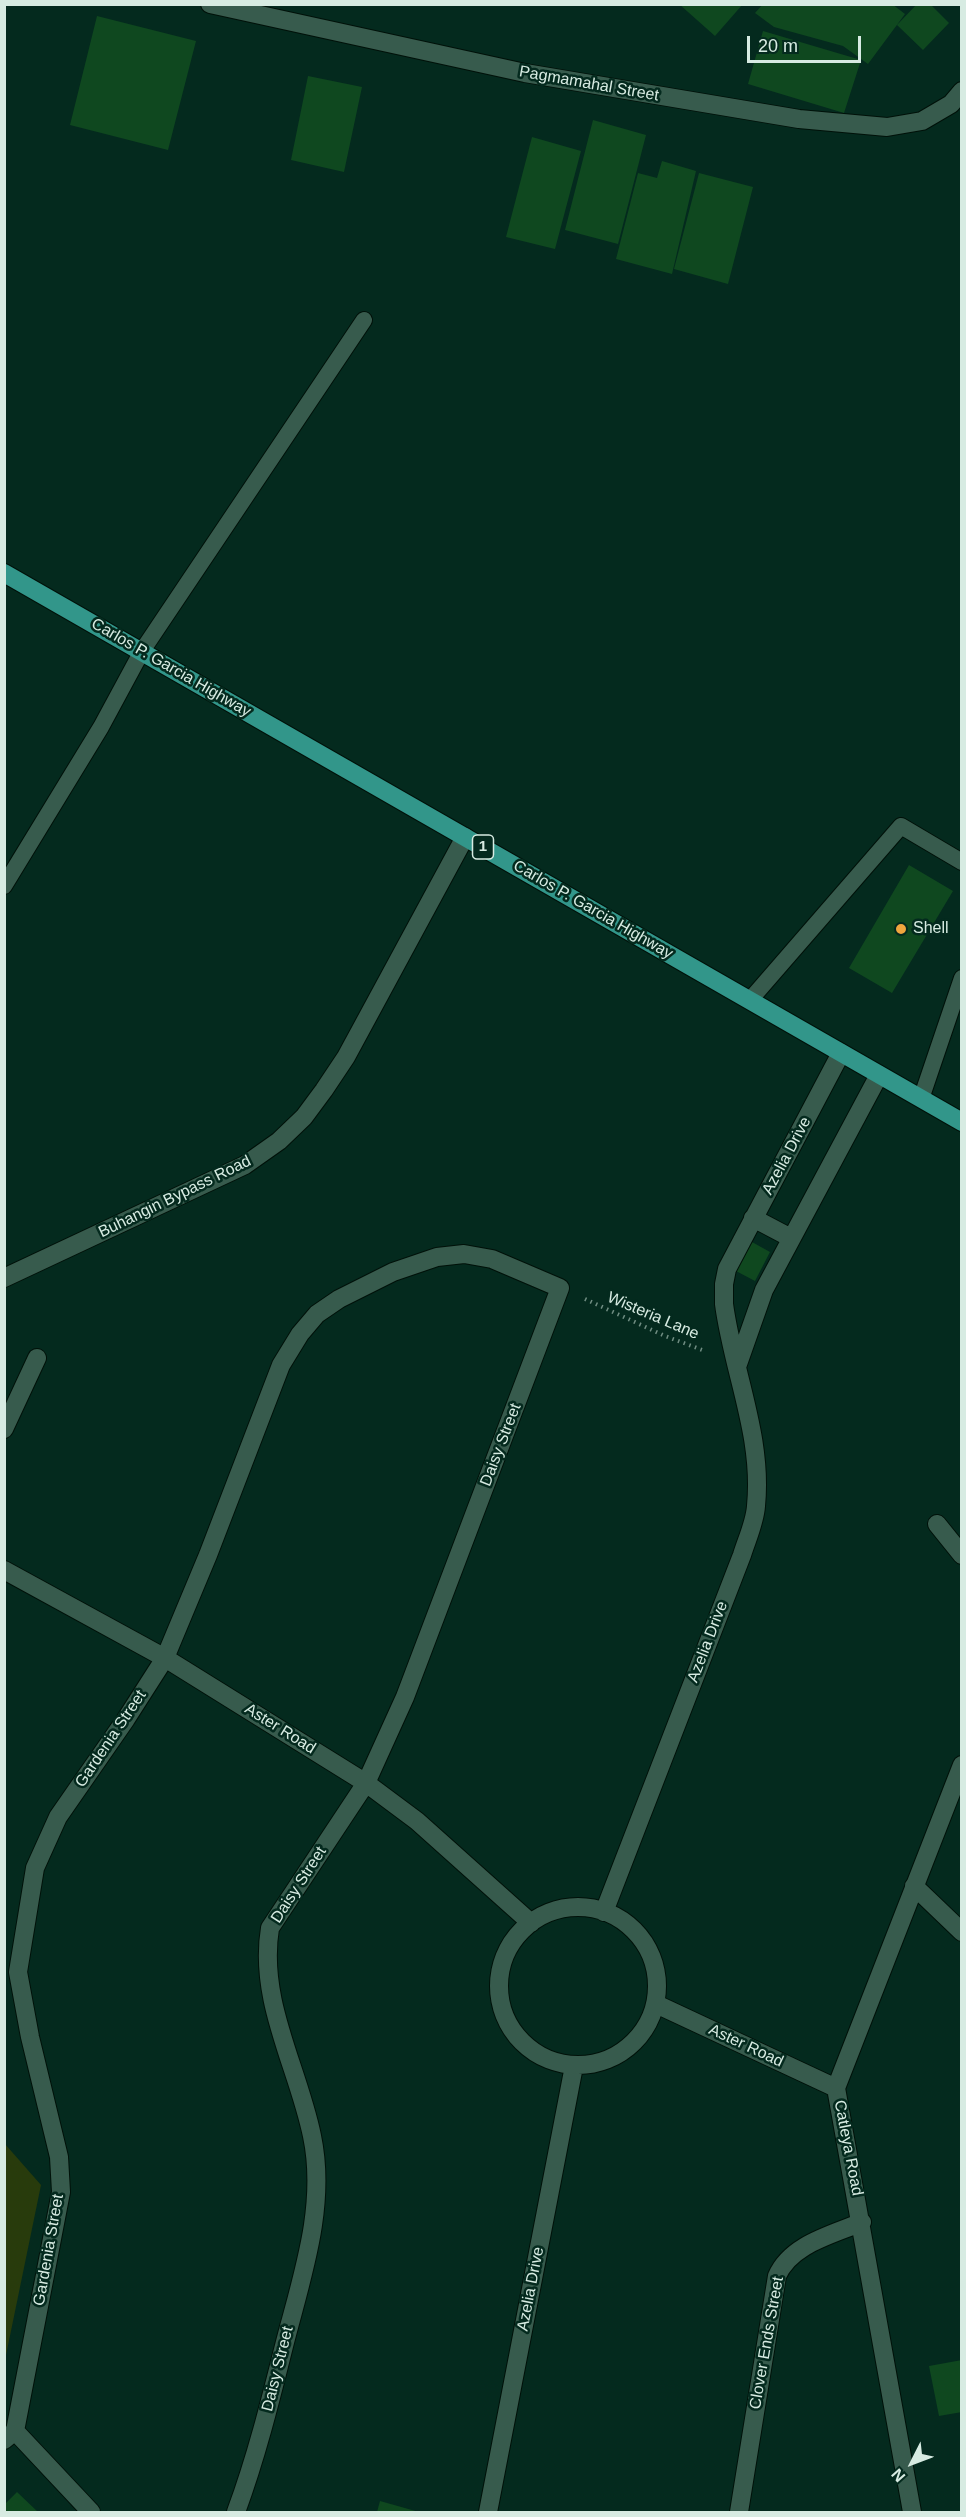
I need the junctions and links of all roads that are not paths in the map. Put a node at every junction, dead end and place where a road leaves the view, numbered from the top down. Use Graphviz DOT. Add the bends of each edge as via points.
graph roads {
  1 [pos="210,4"];
  2 [pos="962,91"];
  3 [pos="364,320"];
  4 [pos="4,573"];
  5 [pos="142,651"];
  6 [pos="465,837"];
  7 [pos="962,862"];
  8 [pos="4,886"];
  9 [pos="962,978"];
  10 [pos="750,1000"];
  11 [pos="842,1053"];
  12 [pos="879,1074"];
  13 [pos="921,1099"];
  14 [pos="962,1122"];
  15 [pos="753,1218"];
  16 [pos="791,1238"];
  17 [pos="4,1278"];
  18 [pos="560,1288"];
  19 [pos="37,1358"];
  20 [pos="738,1364"];
  21 [pos="4,1429"];
  22 [pos="937,1524"];
  23 [pos="962,1555"];
  24 [pos="4,1570"];
  25 [pos="165,1658"];
  26 [pos="962,1766"];
  27 [pos="366,1783"];
  28 [pos="914,1886"];
  29 [pos="604,1912"];
  30 [pos="531,1923"];
  31 [pos="962,1932"];
  32 [pos="656,2004"];
  33 [pos="574,2066"];
  34 [pos="836,2088"];
  35 [pos="862,2222"];
  36 [pos="10,2436"];
  37 [pos="91,2512"];
  38 [pos="236,2512"];
  39 [pos="488,2512"];
  40 [pos="740,2512"];
  41 [pos="912,2512"];
  1 -- 2 [label="street, Pagmamahal Street" via="525,73 799,119 887,127 922,121 951,104"];
  3 -- 5 [label="lane"];
  4 -- 5 [label="highway, Carlos P. Garcia Highway / 1"];
  5 -- 6 [label="highway, Carlos P. Garcia Highway / 1"];
  5 -- 8 [label="lane" via="101,727"];
  6 -- 10 [label="highway, Carlos P. Garcia Highway / 1"];
  6 -- 17 [label="street, Buhangin Bypass Road" via="346,1057 304,1117 279,1141 245,1165"];
  7 -- 10 [label="lane" via="901,826"];
  9 -- 13 [label="lane"];
  10 -- 11 [label="highway, Carlos P. Garcia Highway / 1"];
  11 -- 12 [label="highway, Carlos P. Garcia Highway / 1"];
  11 -- 15 [label="street, Azelia Drive"];
  12 -- 13 [label="highway, Carlos P. Garcia Highway / 1"];
  12 -- 16 [label="street"];
  13 -- 14 [label="highway, Carlos P. Garcia Highway / 1"];
  15 -- 16 [label="street"];
  15 -- 20 [label="street, Azelia Drive" via="727,1269 724,1284 727,1323"];
  16 -- 20 [label="street" via="760,1299"];
  18 -- 25 [label="street, Gardenia Street" via="492,1259 464,1254 393,1272 317,1314 280,1365"];
  18 -- 27 [label="street, Daisy Street" via="405,1697"];
  19 -- 21 [label="street"];
  20 -- 29 [label="street, Azelia Drive" via="758,1472 756,1509 742,1555"];
  22 -- 23 [label="street"];
  24 -- 25 [label="street, Aster Road"];
  25 -- 27 [label="street, Aster Road"];
  25 -- 36 [label="street, Gardenia Street" via="58,1817 35,1868 18,1972 59,2157 61,2192"];
  26 -- 28 [label="street, Catleya Road"];
  27 -- 30 [label="street, Aster Road" via="417,1821"];
  27 -- 38 [label="street, Daisy Street" via="270,1929 268,1980 312,2137 317,2182 313,2234 253,2468"];
  28 -- 31 [label="street"];
  28 -- 34 [label="street, Catleya Road"];
  29 -- 30 [label="street" via="589,1908 558,1910"];
  29 -- 32 [label="street" via="636,1932 647,1948 655,1966"];
  30 -- 33 [label="street" via="505,1956 499,1977 506,2019 534,2052"];
  32 -- 33 [label="street" via="648,2025 617,2056 596,2064"];
  32 -- 34 [label="street, Aster Road"];
  33 -- 39 [label="street, Azelia Drive"];
  34 -- 35 [label="street, Catleya Road"];
  35 -- 40 [label="street, Clover Ends Street" via="803,2247 782,2265 777,2276"];
  35 -- 41 [label="street, Catleya Road"];
  36 -- 37 [label="street"];
}
